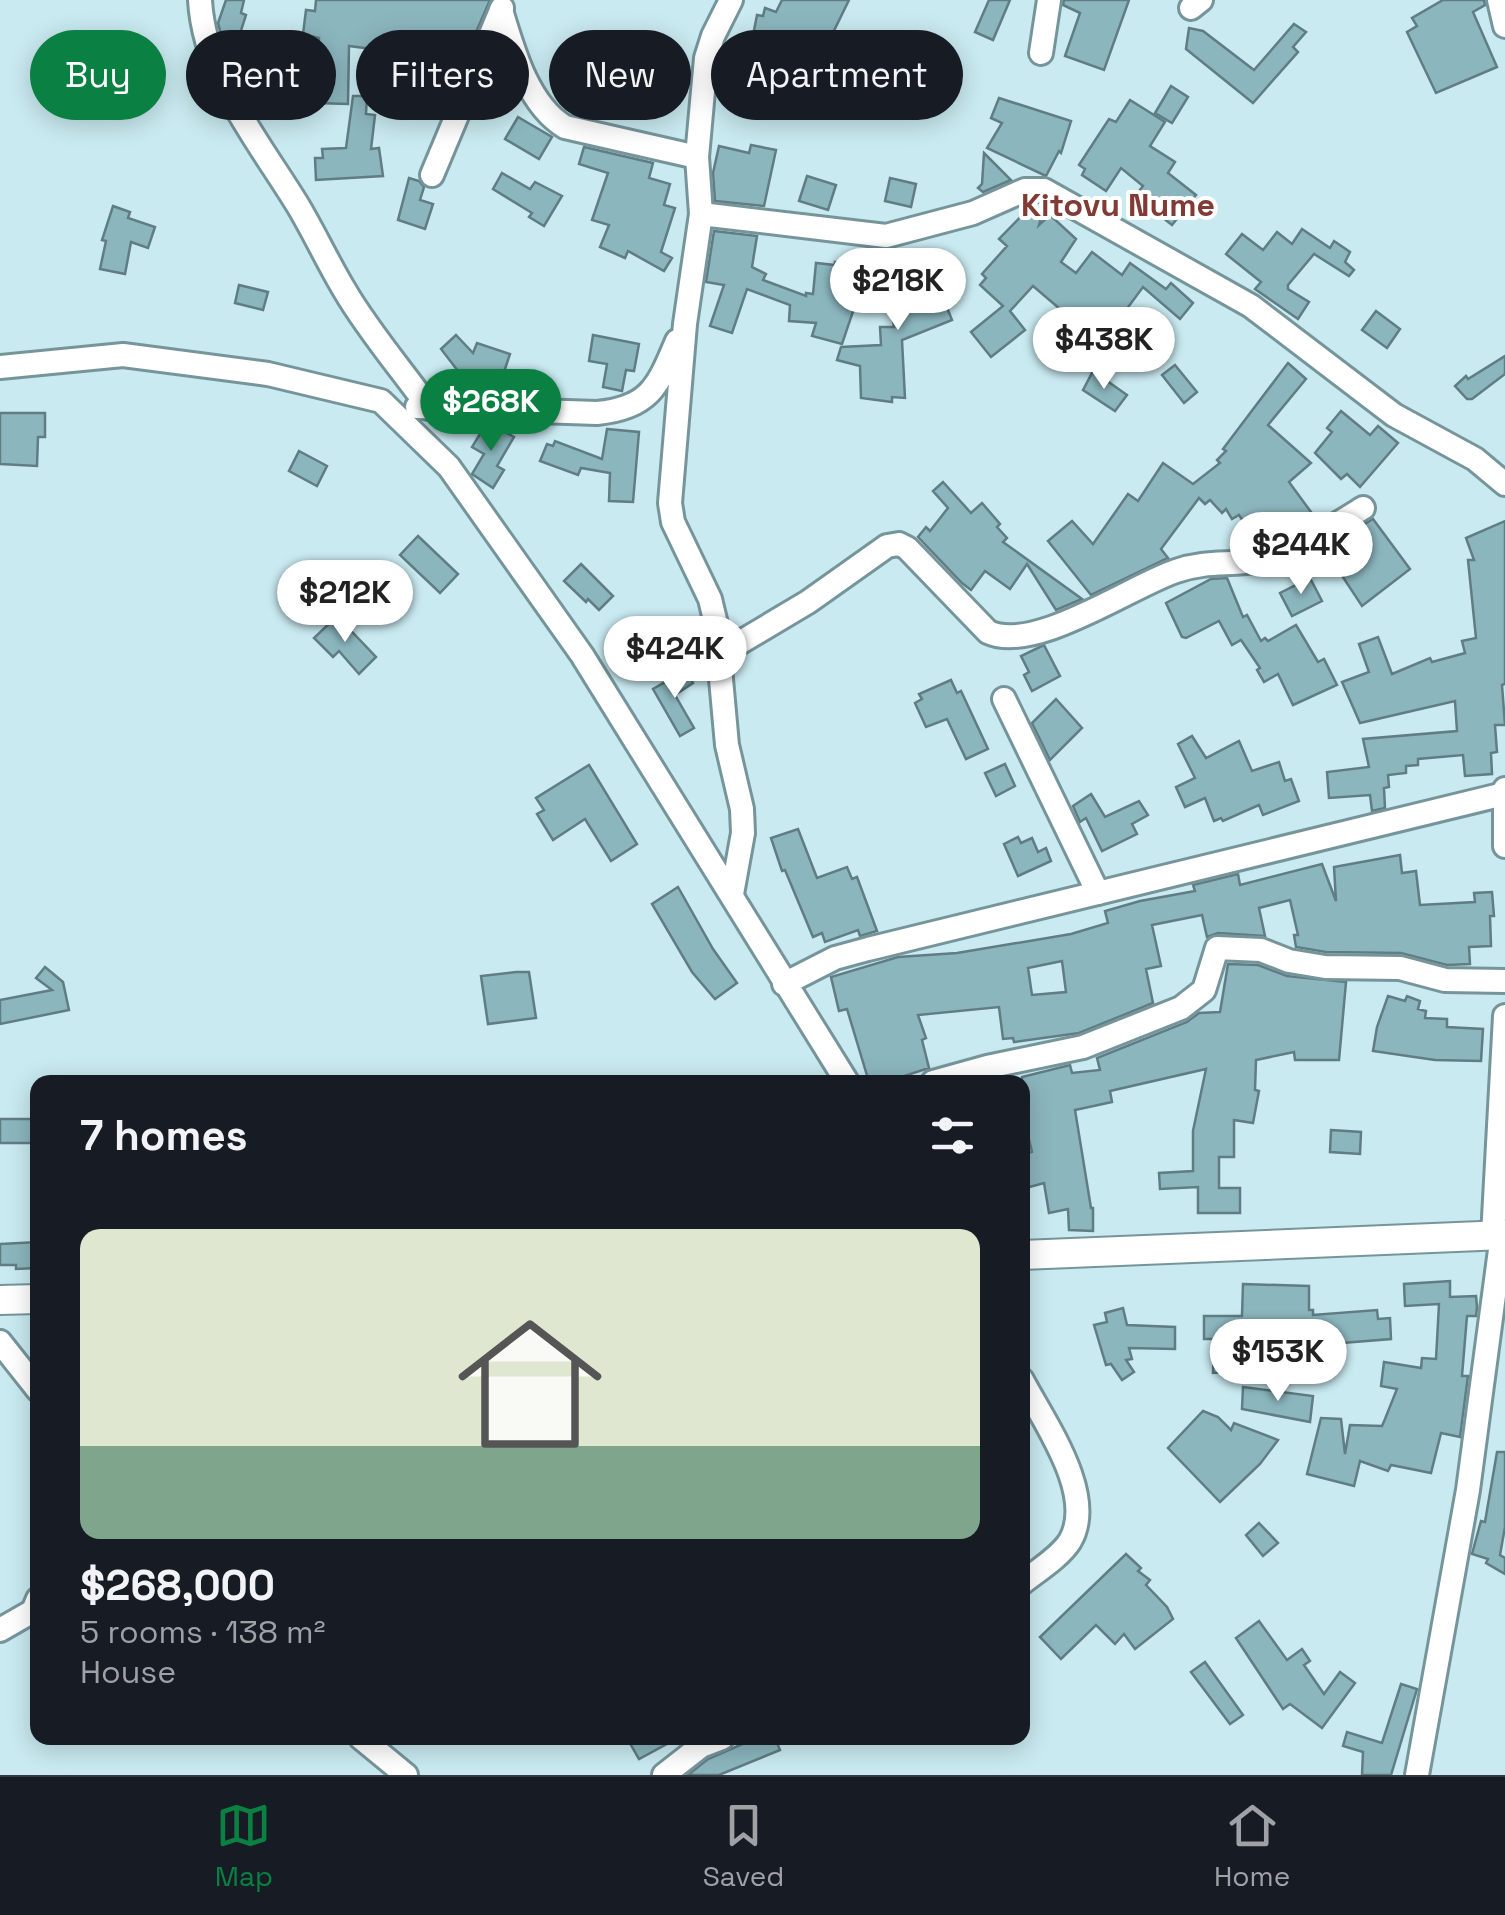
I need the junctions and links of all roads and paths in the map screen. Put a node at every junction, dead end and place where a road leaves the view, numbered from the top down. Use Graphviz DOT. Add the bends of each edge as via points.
graph roads {
  1 [pos="200,0"];
  2 [pos="732,0"];
  3 [pos="1049,0"];
  4 [pos="1498,0"];
  5 [pos="503,5"];
  6 [pos="1505,26"];
  7 [pos="1041,53"];
  8 [pos="697,157"];
  9 [pos="432,176"];
  10 [pos="701,214"];
  11 [pos="685,324"];
  12 [pos="0,367"];
  13 [pos="382,401"];
  14 [pos="429,408"];
  15 [pos="1505,484"];
  16 [pos="1364,508"];
  17 [pos="719,655"];
  18 [pos="1004,698"];
  19 [pos="1505,792"];
  20 [pos="1505,846"];
  21 [pos="1098,893"];
  22 [pos="732,894"];
  23 [pos="1505,981"];
  24 [pos="784,984"];
  25 [pos="1505,1016"];
  26 [pos="842,1075"];
  27 [pos="959,1075"];
  28 [pos="1500,1235"];
  29 [pos="1030,1255"];
  30 [pos="30,1298"];
  31 [pos="0,1300"];
  32 [pos="0,1342"];
  33 [pos="30,1380"];
  34 [pos="1030,1396"];
  35 [pos="1030,1576"];
  36 [pos="30,1613"];
  37 [pos="0,1630"];
  38 [pos="370,1745"];
  39 [pos="704,1745"];
  40 [pos="406,1775"];
  41 [pos="664,1775"];
  42 [pos="1416,1775"];
  1 -- 14 [label="street" via="209,48 255,141 346,294"];
  2 -- 8 [label="street" via="706,58"];
  3 -- 7 [label="street"];
  4 -- 6 [label="street"];
  5 -- 8 [label="street" via="511,42 552,120"];
  5 -- 9 [label="street"];
  8 -- 10 [label="street"];
  10 -- 11 [label="street"];
  10 -- 15 [label="street" via="886,236 974,213 1025,190 1044,190 1250,306 1394,415 1475,459"];
  11 -- 14 [label="street" via="658,385 621,410"];
  11 -- 17 [label="street" via="670,503 680,541 710,599"];
  12 -- 13 [label="street" via="123,355 268,374"];
  13 -- 14 [label="street"];
  13 -- 22 [label="street" via="449,468 582,655"];
  16 -- 17 [label="street" via="1318,537 1260,560 1206,562 1084,616 1001,636 988,632 907,548 887,546"];
  17 -- 22 [label="street" via="727,745 742,809"];
  18 -- 21 [label="street"];
  19 -- 20 [label="street"];
  19 -- 21 [label="street"];
  21 -- 24 [label="street" via="852,953"];
  22 -- 24 [label="street"];
  23 -- 27 [label="street" via="1445,980 1400,968 1326,968 1261,950 1217,948 1204,990 1181,1008 1083,1047"];
  24 -- 26 [label="street"];
  25 -- 28 [label="street"];
  28 -- 29 [label="street"];
  28 -- 42 [label="street" via="1468,1490"];
  30 -- 31 [label="street"];
  32 -- 33 [label="street"];
  34 -- 35 [label="street" via="1076,1488 1079,1514 1068,1544"];
  36 -- 37 [label="street"];
  38 -- 40 [label="street"];
  39 -- 41 [label="street"];
}
